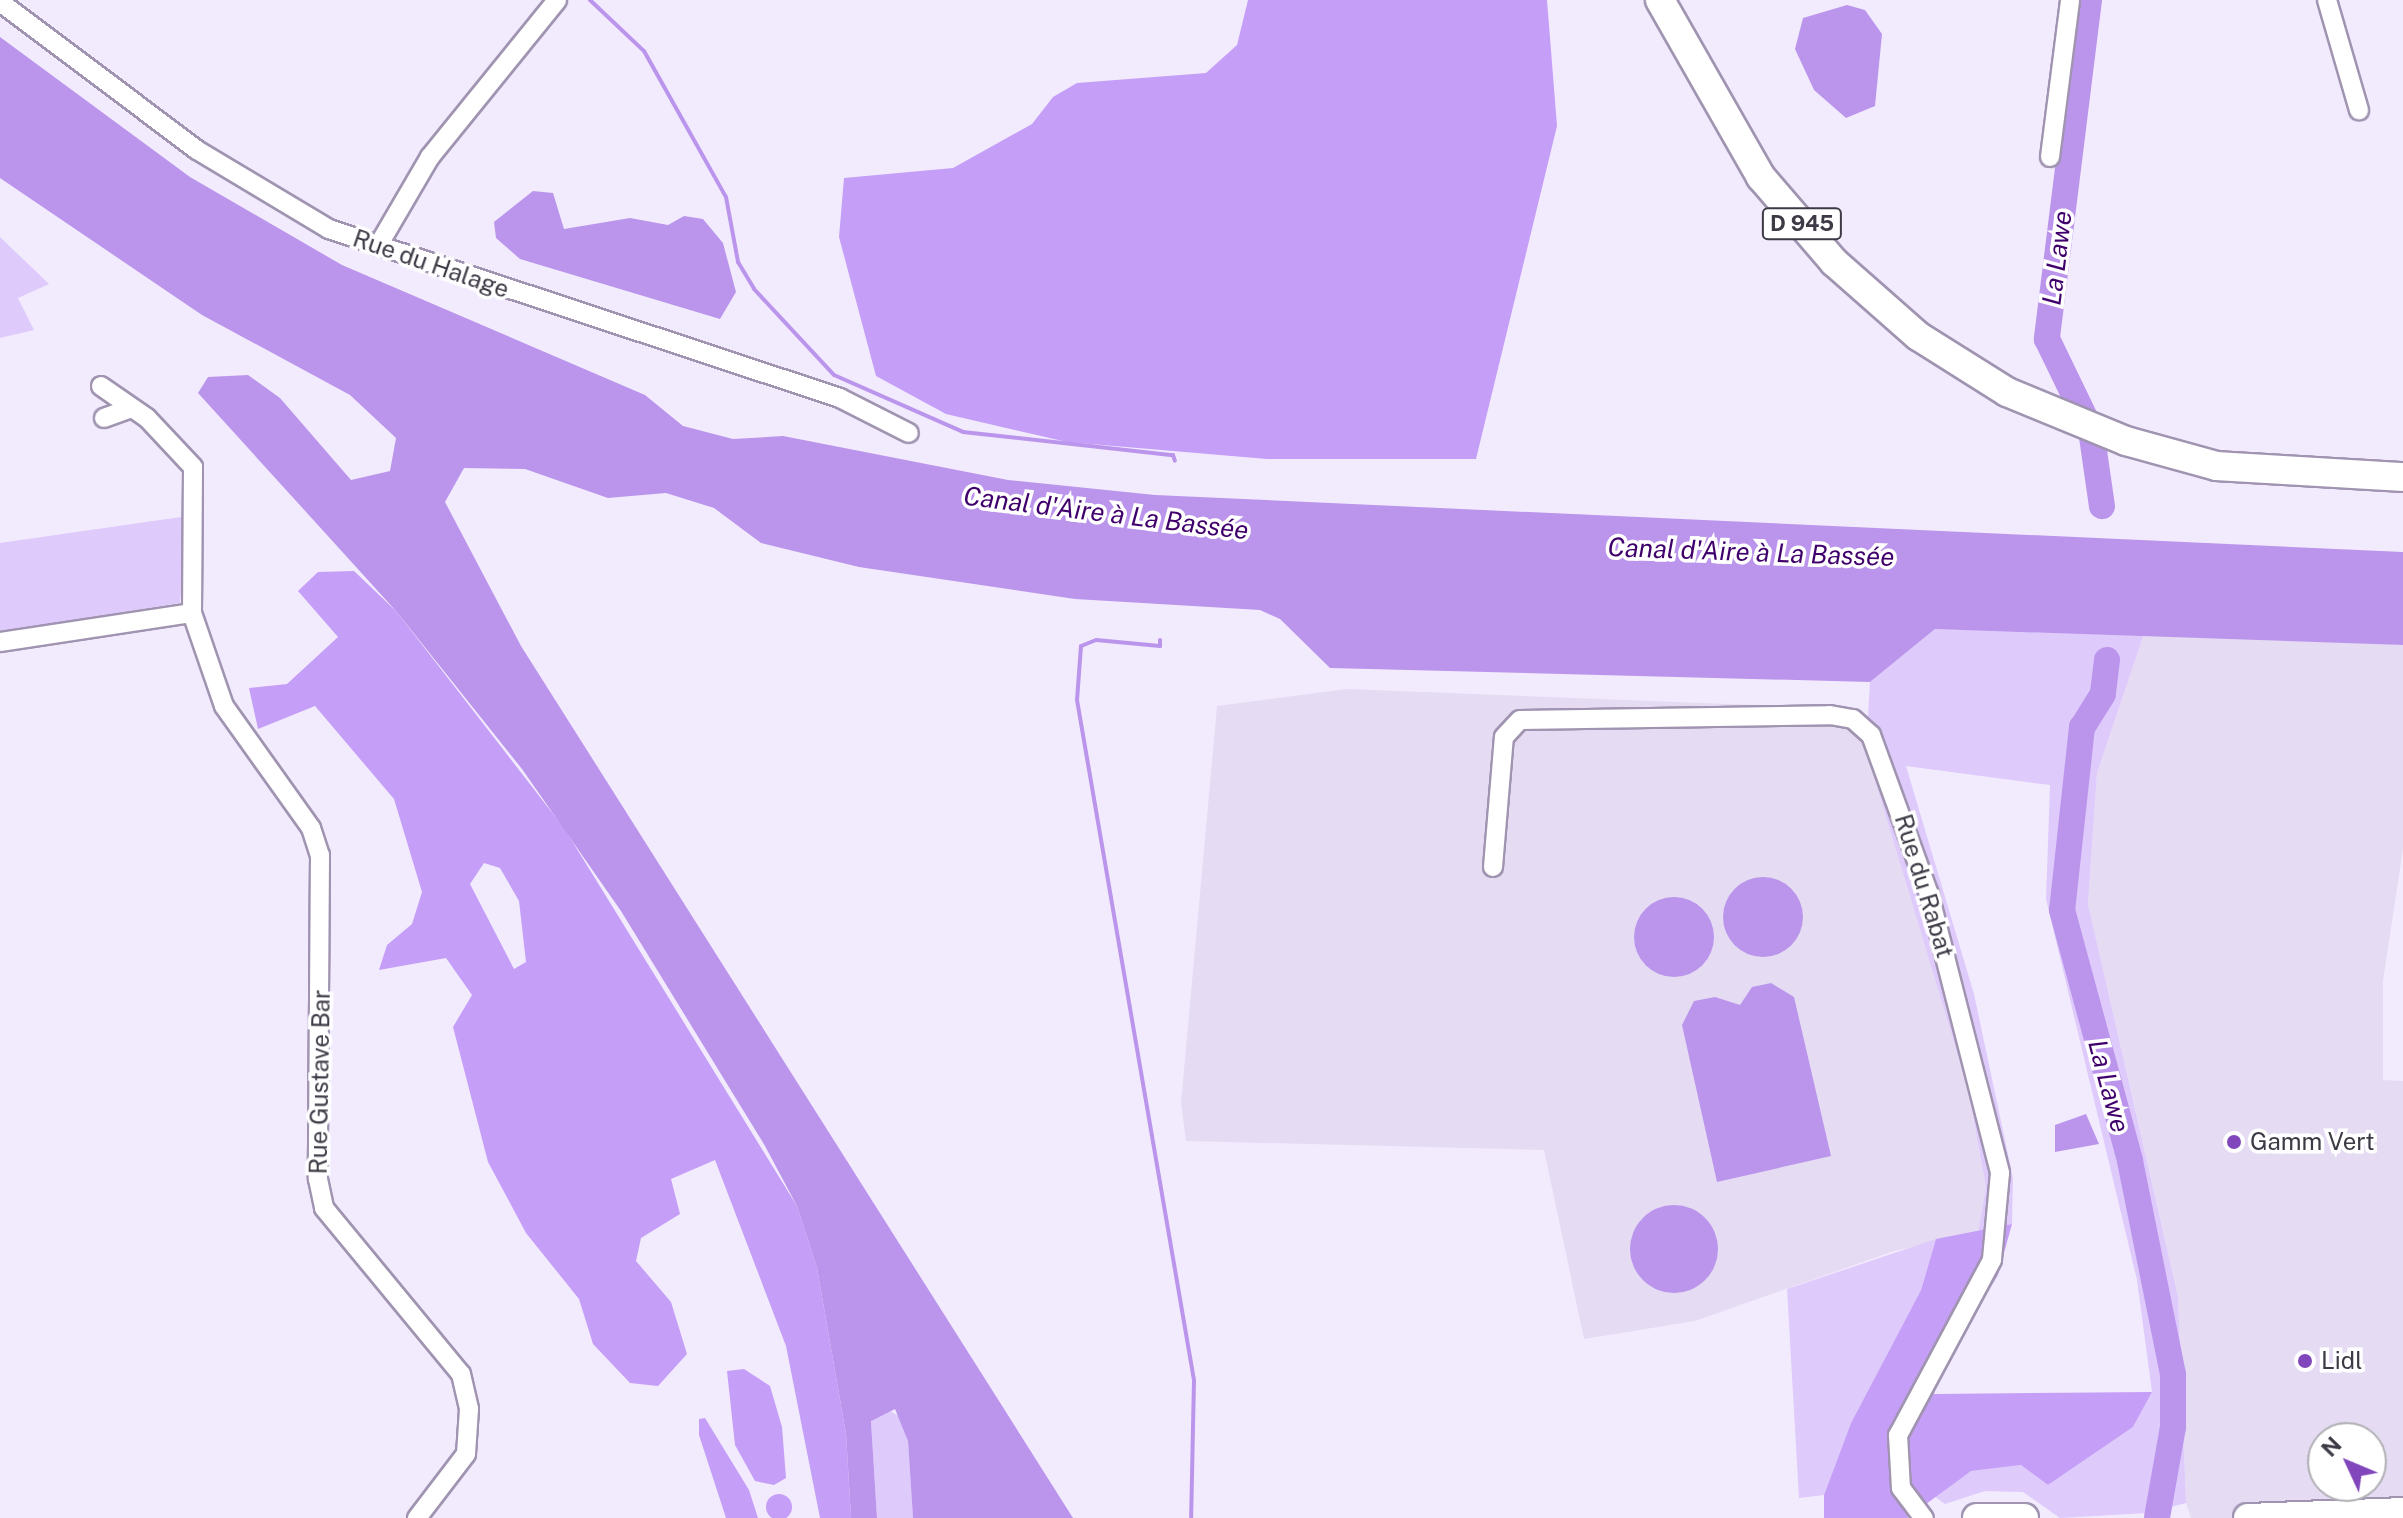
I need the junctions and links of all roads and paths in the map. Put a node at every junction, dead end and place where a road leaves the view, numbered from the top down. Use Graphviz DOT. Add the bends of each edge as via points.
graph roads {
  1 [pos="557,0"];
  2 [pos="1660,0"];
  3 [pos="2070,0"];
  4 [pos="2327,0"];
  5 [pos="0,2"];
  6 [pos="2359,110"];
  7 [pos="2050,157"];
  8 [pos="378,246"];
  9 [pos="101,386"];
  10 [pos="131,408"];
  11 [pos="104,418"];
  12 [pos="909,433"];
  13 [pos="2403,477"];
  14 [pos="192,613"];
  15 [pos="0,642"];
  16 [pos="1493,867"];
  17 [pos="2403,1512"];
  18 [pos="1927,1517"];
  19 [pos="417,1518"];
  20 [pos="1977,1518"];
  21 [pos="2024,1518"];
  22 [pos="2248,1518"];
  1 -- 8 [label="street" via="430,157"];
  2 -- 13 [label="main road, D 945" via="1761,177 1834,262 1918,336 2059,416 2126,441 2217,466"];
  3 -- 7 [label="street"];
  4 -- 6 [label="street"];
  5 -- 8 [label="street, Rue du Halage" via="197,150 329,229"];
  8 -- 12 [label="street, Rue du Halage" via="840,398"];
  9 -- 10 [label="street, Rue Gustave Bar"];
  10 -- 11 [label="street"];
  10 -- 14 [label="street, Rue Gustave Bar" via="193,467"];
  14 -- 15 [label="street"];
  14 -- 19 [label="street, Rue Gustave Bar" via="224,706 311,828 320,855 318,1179 324,1208 461,1374 469,1409 466,1454"];
  16 -- 18 [label="street, Rue du Rabat" via="1504,737 1520,720 1830,715 1853,719 1871,735 1929,894 2000,1173 1992,1260 1898,1435 1901,1488"];
  17 -- 22 [label="main road"];
  20 -- 21 [label="main road"];
}
